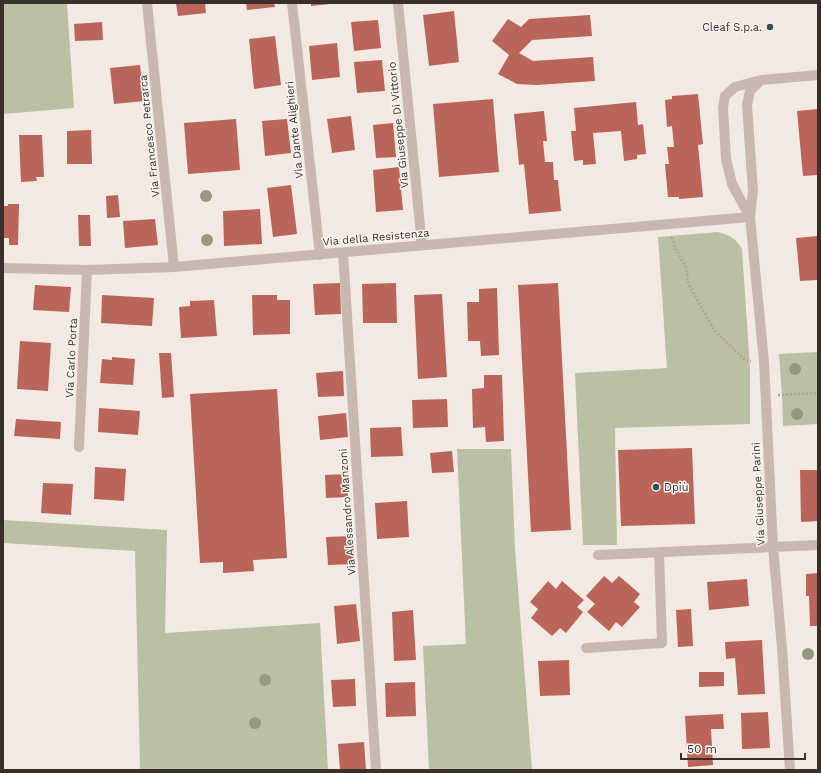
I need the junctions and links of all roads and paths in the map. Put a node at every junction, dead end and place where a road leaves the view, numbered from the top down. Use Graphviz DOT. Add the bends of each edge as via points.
graph roads {
  1 [pos="147,3"];
  2 [pos="292,3"];
  3 [pos="398,3"];
  4 [pos="818,75"];
  5 [pos="761,80"];
  6 [pos="750,217"];
  7 [pos="668,224"];
  8 [pos="422,245"];
  9 [pos="343,253"];
  10 [pos="320,255"];
  11 [pos="174,267"];
  12 [pos="3,268"];
  13 [pos="87,270"];
  14 [pos="764,362"];
  15 [pos="818,393"];
  16 [pos="766,396"];
  17 [pos="79,447"];
  18 [pos="818,545"];
  19 [pos="773,547"];
  20 [pos="659,552"];
  21 [pos="598,555"];
  22 [pos="586,648"];
  23 [pos="376,770"];
  24 [pos="790,770"];
  1 -- 11 [label="street, Via Francesco Petrarca"];
  2 -- 10 [label="street, Via Dante Alighieri"];
  3 -- 8 [label="street, Via Giuseppe Di Vittorio"];
  4 -- 5 [label="street"];
  5 -- 6 [label="street, Via Giuseppe Parini" via="750,91 747,105 753,192"];
  5 -- 6 [label="street, Via Giuseppe Parini" via="735,86 725,96 723,108 726,159 732,184"];
  6 -- 7 [label="street, Via della Resistenza"];
  6 -- 14 [label="street, Via Giuseppe Parini"];
  7 -- 8 [label="street, Via della Resistenza"];
  7 -- 14 [label="path" via="675,248 686,267 688,283 714,330 746,361"];
  8 -- 9 [label="street, Via della Resistenza"];
  9 -- 10 [label="street, Via della Resistenza"];
  9 -- 23 [label="street, Via Alessandro Manzoni"];
  10 -- 11 [label="street, Via della Resistenza"];
  11 -- 13 [label="street, Via della Resistenza"];
  12 -- 13 [label="street, Via della Resistenza"];
  13 -- 17 [label="street, Via Carlo Porta"];
  14 -- 16 [label="street, Via Giuseppe Parini"];
  15 -- 16 [label="path"];
  16 -- 19 [label="street, Via Giuseppe Parini"];
  18 -- 19 [label="street"];
  19 -- 20 [label="street"];
  19 -- 24 [label="street, Via Giuseppe Parini"];
  20 -- 21 [label="street"];
  20 -- 22 [label="street" via="662,643"];
}
